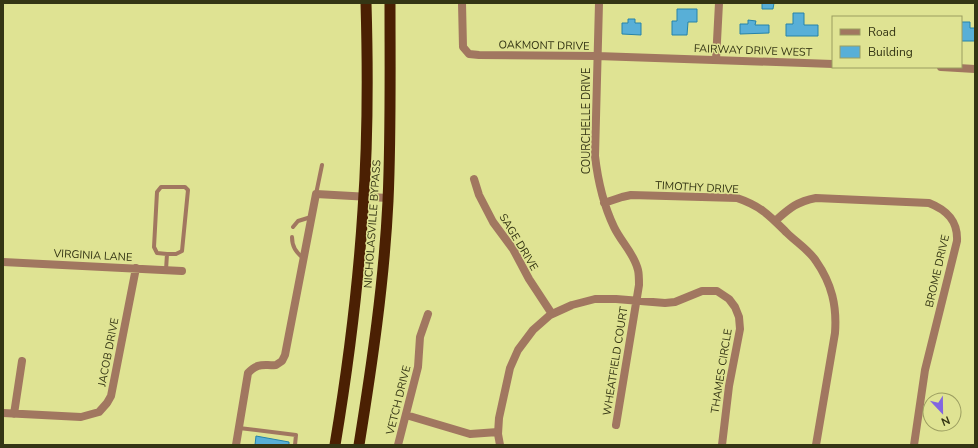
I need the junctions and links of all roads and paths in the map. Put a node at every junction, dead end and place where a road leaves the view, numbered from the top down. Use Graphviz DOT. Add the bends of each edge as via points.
graph roads {
  1 [pos="366,3"];
  2 [pos="390,3"];
  3 [pos="462,3"];
  4 [pos="599,3"];
  5 [pos="718,3"];
  6 [pos="597,56"];
  7 [pos="673,58"];
  8 [pos="716,60"];
  9 [pos="832,64"];
  10 [pos="958,68"];
  11 [pos="975,69"];
  12 [pos="322,165"];
  13 [pos="474,179"];
  14 [pos="316,194"];
  15 [pos="364,197"];
  16 [pos="388,198"];
  17 [pos="604,203"];
  18 [pos="311,217"];
  19 [pos="775,221"];
  20 [pos="293,227"];
  21 [pos="292,237"];
  22 [pos="167,254"];
  23 [pos="304,258"];
  24 [pos="3,262"];
  25 [pos="136,268"];
  26 [pos="166,270"];
  27 [pos="182,271"];
  28 [pos="636,301"];
  29 [pos="428,314"];
  30 [pos="552,314"];
  31 [pos="22,361"];
  32 [pos="3,413"];
  33 [pos="14,414"];
  34 [pos="406,415"];
  35 [pos="616,425"];
  36 [pos="238,428"];
  37 [pos="498,432"];
  38 [pos="236,445"];
  39 [pos="295,445"];
  40 [pos="335,445"];
  41 [pos="359,445"];
  42 [pos="398,445"];
  43 [pos="500,445"];
  44 [pos="722,445"];
  45 [pos="816,445"];
  46 [pos="914,445"];
  1 -- 15 [label="highway, NICHOLASVILLE BYPASS" via="367,123"];
  2 -- 16 [label="highway, NICHOLASVILLE BYPASS"];
  3 -- 6 [label="street, OAKMONT DRIVE" via="463,47 469,54"];
  4 -- 6 [label="street, COURCHELLE DRIVE"];
  5 -- 8 [label="street"];
  6 -- 7 [label="street, OAKMONT DRIVE"];
  6 -- 17 [label="street, COURCHELLE DRIVE" via="595,156"];
  7 -- 8 [label="street, FAIRWAY DRIVE WEST"];
  8 -- 9 [label="street, FAIRWAY DRIVE WEST"];
  10 -- 11 [label="street"];
  12 -- 14 [label="lane"];
  13 -- 30 [label="street, SAGE DRIVE" via="493,222 513,249"];
  14 -- 15 [label="street"];
  14 -- 18 [label="street"];
  15 -- 16 [label="street"];
  15 -- 40 [label="highway, NICHOLASVILLE BYPASS" via="352,330"];
  16 -- 41 [label="highway, NICHOLASVILLE BYPASS" via="380,299"];
  17 -- 19 [label="street, TIMOTHY DRIVE" via="631,195 737,198 752,203"];
  17 -- 28 [label="street, COURCHELLE DRIVE" via="614,228 633,256 638,270"];
  18 -- 20 [label="lane" via="298,221"];
  18 -- 23 [label="street"];
  19 -- 45 [label="street, TIMOTHY DRIVE" via="815,260 832,293 836,315 835,334"];
  19 -- 46 [label="street, BROME DRIVE" via="790,208 816,198 929,202 940,207 950,217 958,230 957,241 925,370"];
  21 -- 23 [label="lane" via="296,252"];
  22 -- 22 [label="lane" via="182,251 188,190 185,187 161,187 157,192 154,247 157,253"];
  22 -- 26 [label="lane"];
  23 -- 36 [label="street" via="285,355 276,365 258,365 248,373"];
  24 -- 25 [label="street, VIRGINIA LANE"];
  25 -- 26 [label="street, VIRGINIA LANE"];
  25 -- 33 [label="street, JACOB DRIVE" via="111,396 107,403 99,412 81,417"];
  26 -- 27 [label="street, VIRGINIA LANE"];
  28 -- 30 [label="street, THAMES CIRCLE" via="595,299"];
  28 -- 35 [label="street, WHEATFIELD COURT"];
  28 -- 44 [label="street, THAMES CIRCLE" via="665,304 702,291 718,291 735,307 740,329 729,386"];
  29 -- 34 [label="street, VETCH DRIVE" via="420,337 418,367"];
  30 -- 37 [label="street, THAMES CIRCLE" via="533,330 518,350 510,368"];
  31 -- 33 [label="street"];
  32 -- 33 [label="street, JACOB DRIVE"];
  34 -- 37 [label="street" via="470,434"];
  34 -- 42 [label="street, VETCH DRIVE"];
  36 -- 38 [label="street"];
  36 -- 39 [label="lane" via="296,435"];
  37 -- 43 [label="street, THAMES CIRCLE"];
}
